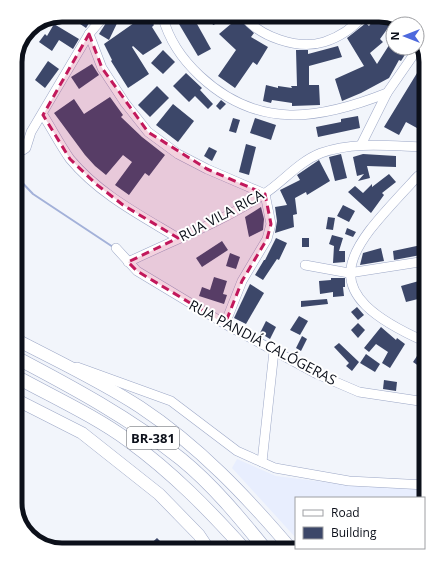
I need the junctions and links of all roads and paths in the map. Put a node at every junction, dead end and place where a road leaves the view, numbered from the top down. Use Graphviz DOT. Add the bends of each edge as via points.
graph roads {
  1 [pos="99,22"];
  2 [pos="165,22"];
  3 [pos="249,22"];
  4 [pos="357,22"];
  5 [pos="89,34"];
  6 [pos="412,56"];
  7 [pos="387,93"];
  8 [pos="43,115"];
  9 [pos="361,145"];
  10 [pos="419,148"];
  11 [pos="22,150"];
  12 [pos="419,175"];
  13 [pos="265,194"];
  14 [pos="178,238"];
  15 [pos="116,248"];
  16 [pos="128,262"];
  17 [pos="419,262"];
  18 [pos="305,265"];
  19 [pos="349,273"];
  20 [pos="224,324"];
  21 [pos="419,339"];
  22 [pos="22,343"];
  23 [pos="274,351"];
  24 [pos="22,361"];
  25 [pos="66,365"];
  26 [pos="22,380"];
  27 [pos="419,401"];
  28 [pos="22,403"];
  29 [pos="262,462"];
  30 [pos="419,485"];
  31 [pos="205,543"];
  32 [pos="239,543"];
  33 [pos="260,543"];
  34 [pos="286,543"];
  1 -- 5 [label="street"];
  2 -- 7 [label="street" via="172,42 185,61 215,89 250,108 289,115 325,113 354,106"];
  3 -- 4 [label="street" via="267,35 290,41 323,43 344,34"];
  5 -- 8 [label="street"];
  5 -- 13 [label="street" via="102,68 148,132 178,154"];
  6 -- 7 [label="street"];
  7 -- 9 [label="street"];
  8 -- 11 [label="street" via="31,132 26,148"];
  8 -- 14 [label="street" via="70,158 96,184 123,205"];
  9 -- 10 [label="street, RUA VILA RICA"];
  9 -- 13 [label="street, RUA VILA RICA" via="320,154 293,169"];
  12 -- 19 [label="street" via="366,234 354,255"];
  13 -- 14 [label="street, RUA VILA RICA" via="199,230"];
  13 -- 20 [label="street" via="271,224 268,239 242,281"];
  14 -- 16 [label="street, RUA VILA RICA"];
  15 -- 16 [label="street, RUA PANDIÁ CALÓGERAS"];
  16 -- 20 [label="street, RUA PANDIÁ CALÓGERAS" via="138,271"];
  17 -- 19 [label="street"];
  18 -- 19 [label="street"];
  19 -- 21 [label="street" via="352,286 364,306 380,319"];
  20 -- 23 [label="street, RUA PANDIÁ CALÓGERAS"];
  22 -- 25 [label="main road"];
  23 -- 27 [label="street, RUA PANDIÁ CALÓGERAS" via="317,374 359,392"];
  23 -- 29 [label="street"];
  24 -- 33 [label="highway, BR-381" via="136,426 181,459 223,500"];
  25 -- 29 [label="street" via="82,368 171,401 237,451"];
  25 -- 34 [label="main road" via="140,407 187,442 221,472"];
  26 -- 32 [label="highway, BR-381" via="128,440 175,476"];
  28 -- 31 [label="main road" via="82,433 159,494"];
  29 -- 30 [label="street" via="275,468 349,481"];
}
